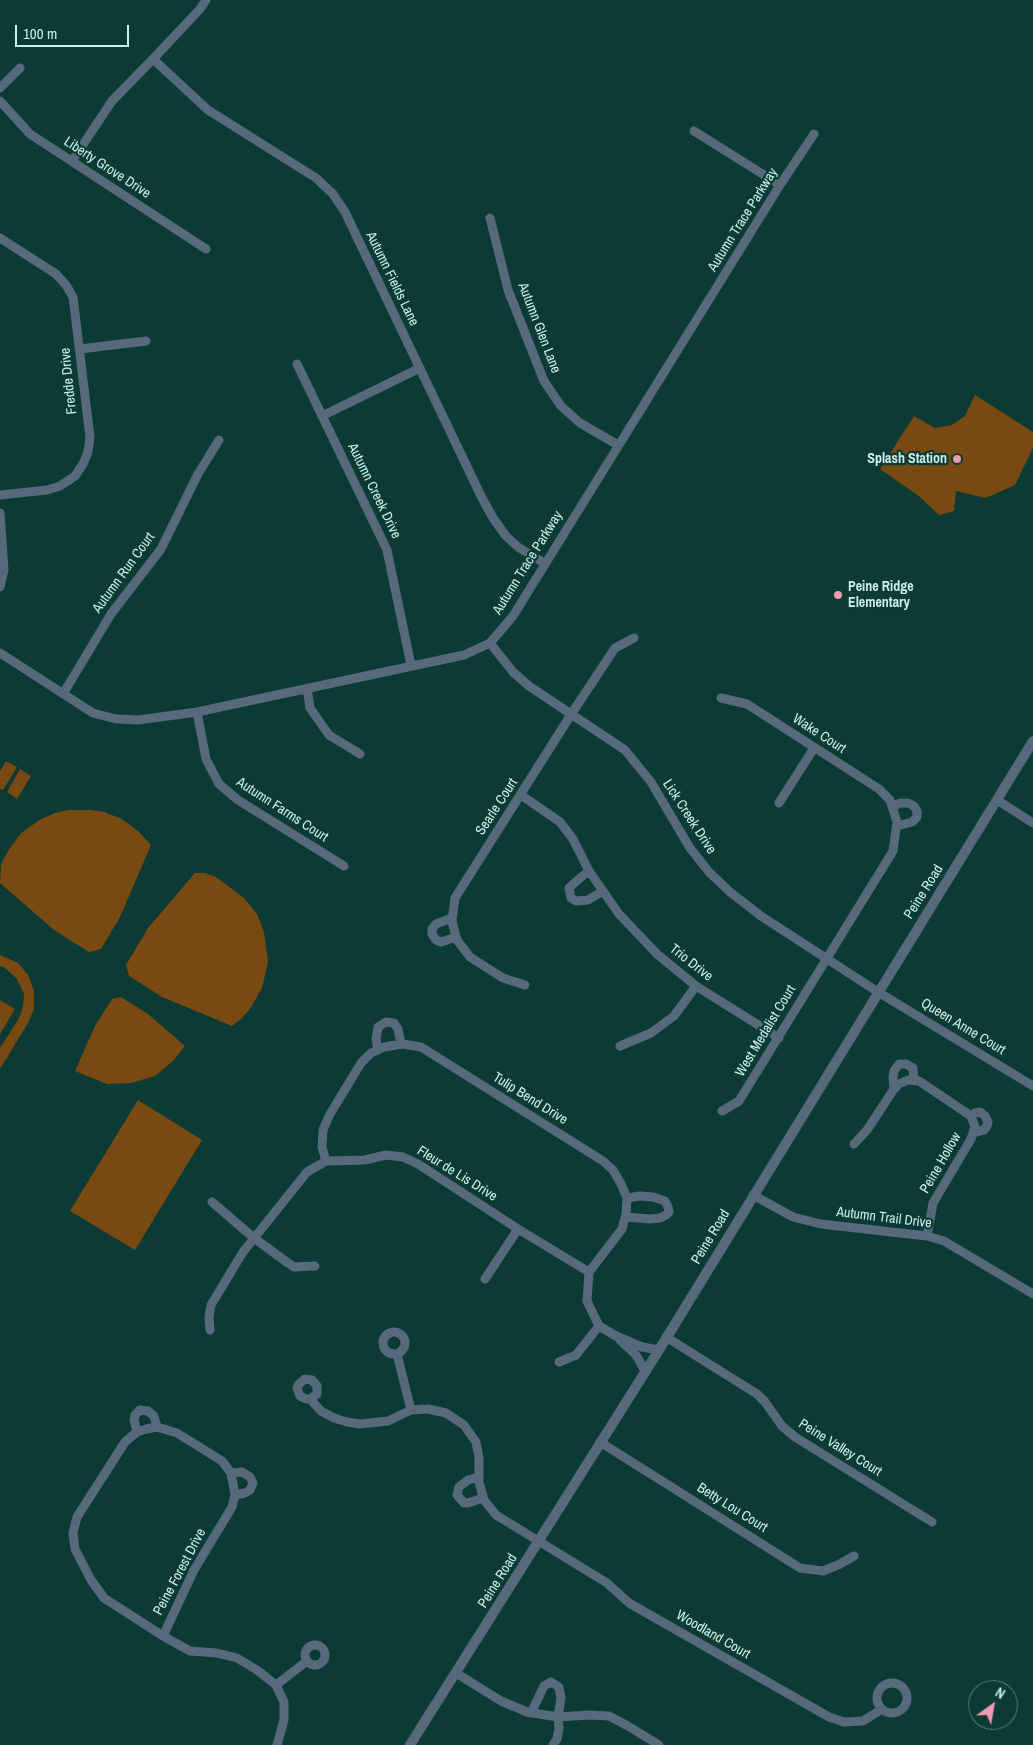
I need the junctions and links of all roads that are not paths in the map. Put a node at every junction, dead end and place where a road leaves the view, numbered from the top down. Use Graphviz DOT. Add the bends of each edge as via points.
graph roads {
  1 [pos="206,0"];
  2 [pos="153,59"];
  3 [pos="20,68"];
  4 [pos="0,88"];
  5 [pos="0,101"];
  6 [pos="694,131"];
  7 [pos="814,134"];
  8 [pos="72,161"];
  9 [pos="780,185"];
  10 [pos="490,218"];
  11 [pos="0,238"];
  12 [pos="206,249"];
  13 [pos="146,342"];
  14 [pos="80,349"];
  15 [pos="298,364"];
  16 [pos="420,368"];
  17 [pos="322,416"];
  18 [pos="218,440"];
  19 [pos="618,445"];
  20 [pos="0,495"];
  21 [pos="0,513"];
  22 [pos="544,563"];
  23 [pos="0,587"];
  24 [pos="634,638"];
  25 [pos="490,642"];
  26 [pos="0,653"];
  27 [pos="411,666"];
  28 [pos="307,688"];
  29 [pos="63,694"];
  30 [pos="721,698"];
  31 [pos="197,712"];
  32 [pos="572,713"];
  33 [pos="1033,741"];
  34 [pos="814,748"];
  35 [pos="360,754"];
  36 [pos="521,795"];
  37 [pos="997,800"];
  38 [pos="779,803"];
  39 [pos="892,806"];
  40 [pos="1033,823"];
  41 [pos="897,826"];
  42 [pos="344,866"];
  43 [pos="590,872"];
  44 [pos="603,891"];
  45 [pos="452,918"];
  46 [pos="456,937"];
  47 [pos="826,958"];
  48 [pos="526,985"];
  49 [pos="696,986"];
  50 [pos="878,992"];
  51 [pos="779,1038"];
  52 [pos="401,1044"];
  53 [pos="620,1046"];
  54 [pos="378,1050"];
  55 [pos="914,1080"];
  56 [pos="1033,1086"];
  57 [pos="894,1088"];
  58 [pos="722,1111"];
  59 [pos="970,1116"];
  60 [pos="973,1133"];
  61 [pos="854,1144"];
  62 [pos="326,1161"];
  63 [pos="753,1195"];
  64 [pos="627,1198"];
  65 [pos="212,1202"];
  66 [pos="625,1217"];
  67 [pos="518,1229"];
  68 [pos="927,1236"];
  69 [pos="254,1238"];
  70 [pos="315,1266"];
  71 [pos="589,1272"];
  72 [pos="485,1279"];
  73 [pos="1033,1294"];
  74 [pos="599,1326"];
  75 [pos="210,1330"];
  76 [pos="616,1336"];
  77 [pos="666,1337"];
  78 [pos="659,1350"];
  79 [pos="396,1354"];
  80 [pos="559,1362"];
  81 [pos="645,1371"];
  82 [pos="310,1399"];
  83 [pos="411,1410"];
  84 [pos="157,1427"];
  85 [pos="137,1432"];
  86 [pos="600,1442"];
  87 [pos="232,1473"];
  88 [pos="479,1477"];
  89 [pos="235,1495"];
  90 [pos="483,1498"];
  91 [pos="932,1522"];
  92 [pos="538,1542"];
  93 [pos="854,1556"];
  94 [pos="163,1636"];
  95 [pos="307,1661"];
  96 [pos="456,1674"];
  97 [pos="276,1685"];
  98 [pos="882,1709"];
  99 [pos="531,1713"];
  100 [pos="558,1717"];
  101 [pos="277,1745"];
  102 [pos="410,1745"];
  103 [pos="553,1745"];
  104 [pos="659,1745"];
  1 -- 2 [label="street"];
  2 -- 8 [label="street" via="112,101"];
  2 -- 16 [label="street, Autumn Fields Lane" via="208,110 316,178 333,194 345,212"];
  3 -- 4 [label="street"];
  5 -- 8 [label="street, Liberty Grove Drive" via="30,134"];
  6 -- 9 [label="street"];
  7 -- 9 [label="street, Autumn Trace Parkway"];
  8 -- 12 [label="street, Liberty Grove Drive"];
  9 -- 19 [label="street, Autumn Trace Parkway"];
  10 -- 19 [label="street, Autumn Glen Lane" via="508,290 544,381 562,406 580,423"];
  11 -- 14 [label="street, Fredde Drive" via="56,274 66,285 73,297"];
  13 -- 14 [label="street"];
  14 -- 20 [label="street, Fredde Drive" via="90,437 83,464 75,476 60,486"];
  15 -- 17 [label="street, Autumn Creek Drive"];
  16 -- 17 [label="street"];
  16 -- 22 [label="street, Autumn Fields Lane" via="493,518 518,547"];
  17 -- 27 [label="street, Autumn Creek Drive" via="387,550"];
  18 -- 29 [label="street, Autumn Run Court" via="161,549 111,614"];
  19 -- 22 [label="street, Autumn Trace Parkway"];
  21 -- 23 [label="street" via="4,570"];
  22 -- 25 [label="street, Autumn Trace Parkway" via="512,616"];
  24 -- 32 [label="street, Searle Court" via="615,648"];
  25 -- 27 [label="street, Autumn Trace Parkway" via="464,655"];
  25 -- 32 [label="street, Lick Creek Drive" via="513,672 529,686"];
  26 -- 29 [label="street, Autumn Trace Parkway"];
  27 -- 28 [label="street, Autumn Trace Parkway"];
  28 -- 31 [label="street, Autumn Trace Parkway"];
  28 -- 35 [label="street" via="310,708 329,735"];
  29 -- 31 [label="street, Autumn Trace Parkway" via="94,712 116,718 138,720"];
  30 -- 34 [label="street, Wake Court" via="747,704"];
  31 -- 42 [label="street, Autumn Farms Court" via="206,759 219,784 238,800"];
  32 -- 36 [label="street, Searle Court"];
  32 -- 47 [label="street, Lick Creek Drive" via="625,750 651,782 690,848 720,883 761,916"];
  33 -- 37 [label="street, Peine Road"];
  34 -- 38 [label="street"];
  34 -- 39 [label="street, Wake Court" via="879,789"];
  36 -- 43 [label="street, Trio Drive" via="560,822 573,838"];
  36 -- 45 [label="street, Searle Court" via="455,898"];
  37 -- 40 [label="street"];
  37 -- 50 [label="street, Peine Road"];
  39 -- 41 [label="street, Wake Court"];
  39 -- 41 [label="street" via="908,803 917,811 912,822"];
  41 -- 47 [label="street, Wake Court" via="893,851"];
  43 -- 44 [label="street, Trio Drive"];
  43 -- 44 [label="street" via="569,888 570,898 576,902 588,900"];
  44 -- 49 [label="street, Trio Drive" via="619,914 657,954"];
  45 -- 46 [label="street, Searle Court"];
  45 -- 46 [label="street" via="436,924 432,934 441,942"];
  46 -- 48 [label="street, Searle Court" via="470,956 503,978"];
  47 -- 50 [label="street, Lick Creek Drive"];
  47 -- 51 [label="street, West Medalist Court"];
  49 -- 51 [label="street, Trio Drive"];
  49 -- 53 [label="street" via="674,1016 651,1033"];
  50 -- 56 [label="street, Queen Anne Court"];
  50 -- 63 [label="street, Peine Road"];
  51 -- 58 [label="street, West Medalist Court" via="740,1101"];
  52 -- 54 [label="street, Tulip Bend Drive"];
  52 -- 54 [label="street" via="394,1023 386,1022 378,1027"];
  52 -- 64 [label="street, Tulip Bend Drive" via="421,1047 603,1162 613,1170"];
  54 -- 62 [label="street, Tulip Bend Drive" via="361,1063 330,1114 323,1130 322,1147"];
  55 -- 57 [label="street"];
  55 -- 57 [label="street, Peine Hollow" via="912,1068 899,1064 893,1077"];
  55 -- 59 [label="street, Peine Hollow"];
  57 -- 61 [label="street, Peine Hollow"];
  59 -- 60 [label="street, Peine Hollow" via="975,1127"];
  59 -- 60 [label="street, Peine Hollow" via="980,1112 988,1122 984,1130"];
  60 -- 68 [label="street, Peine Hollow" via="933,1203"];
  62 -- 67 [label="street, Fleur de Lis Drive" via="365,1160 386,1155 403,1157"];
  62 -- 69 [label="street" via="307,1172"];
  63 -- 68 [label="street, Autumn Trail Drive" via="793,1217 821,1224"];
  63 -- 77 [label="street, Peine Road"];
  64 -- 66 [label="street"];
  64 -- 66 [label="street" via="654,1197 665,1201 669,1212 660,1218"];
  65 -- 69 [label="street"];
  66 -- 71 [label="street" via="622,1228"];
  67 -- 71 [label="street, Fleur de Lis Drive"];
  67 -- 72 [label="street"];
  68 -- 73 [label="street, Autumn Trail Drive" via="960,1249"];
  69 -- 70 [label="street" via="294,1267"];
  69 -- 75 [label="street" via="211,1305"];
  71 -- 74 [label="street" via="587,1301"];
  74 -- 76 [label="street"];
  74 -- 80 [label="street" via="576,1355"];
  76 -- 78 [label="street"];
  76 -- 81 [label="street" via="636,1355"];
  77 -- 78 [label="street, Peine Road"];
  77 -- 91 [label="street, Peine Valley Court" via="757,1394 795,1437"];
  78 -- 81 [label="street, Peine Road"];
  79 -- 83 [label="street"];
  81 -- 86 [label="street, Peine Road"];
  82 -- 83 [label="street" via="334,1418 360,1424 388,1421"];
  83 -- 88 [label="street" via="446,1412 464,1425 476,1442"];
  84 -- 85 [label="street"];
  84 -- 85 [label="street" via="154,1416 140,1410 134,1420"];
  84 -- 87 [label="street" via="178,1432 222,1461"];
  85 -- 94 [label="street, Peine Forest Drive" via="125,1442 77,1517 73,1533 75,1549 104,1598"];
  86 -- 92 [label="street, Peine Road"];
  86 -- 93 [label="street, Betty Lou Court" via="800,1568 823,1571"];
  87 -- 89 [label="street"];
  87 -- 89 [label="street" via="242,1472 253,1483 250,1490"];
  88 -- 90 [label="street"];
  88 -- 90 [label="street" via="458,1487 457,1495 464,1503"];
  89 -- 94 [label="street, Peine Forest Drive" via="232,1507 194,1570"];
  90 -- 92 [label="street, Woodland Court" via="496,1515"];
  92 -- 96 [label="street, Peine Road"];
  92 -- 98 [label="street, Woodland Court" via="607,1583 629,1603 829,1717 844,1722 863,1721"];
  94 -- 97 [label="street, Peine Forest Drive" via="190,1651 237,1658"];
  95 -- 97 [label="street"];
  96 -- 99 [label="street" via="501,1701"];
  96 -- 102 [label="street, Peine Road"];
  97 -- 101 [label="street" via="284,1702 284,1720"];
  99 -- 100 [label="street"];
  99 -- 100 [label="street" via="544,1686 551,1682 559,1686"];
  100 -- 103 [label="street" via="560,1728"];
  100 -- 104 [label="street" via="609,1716"];
}
